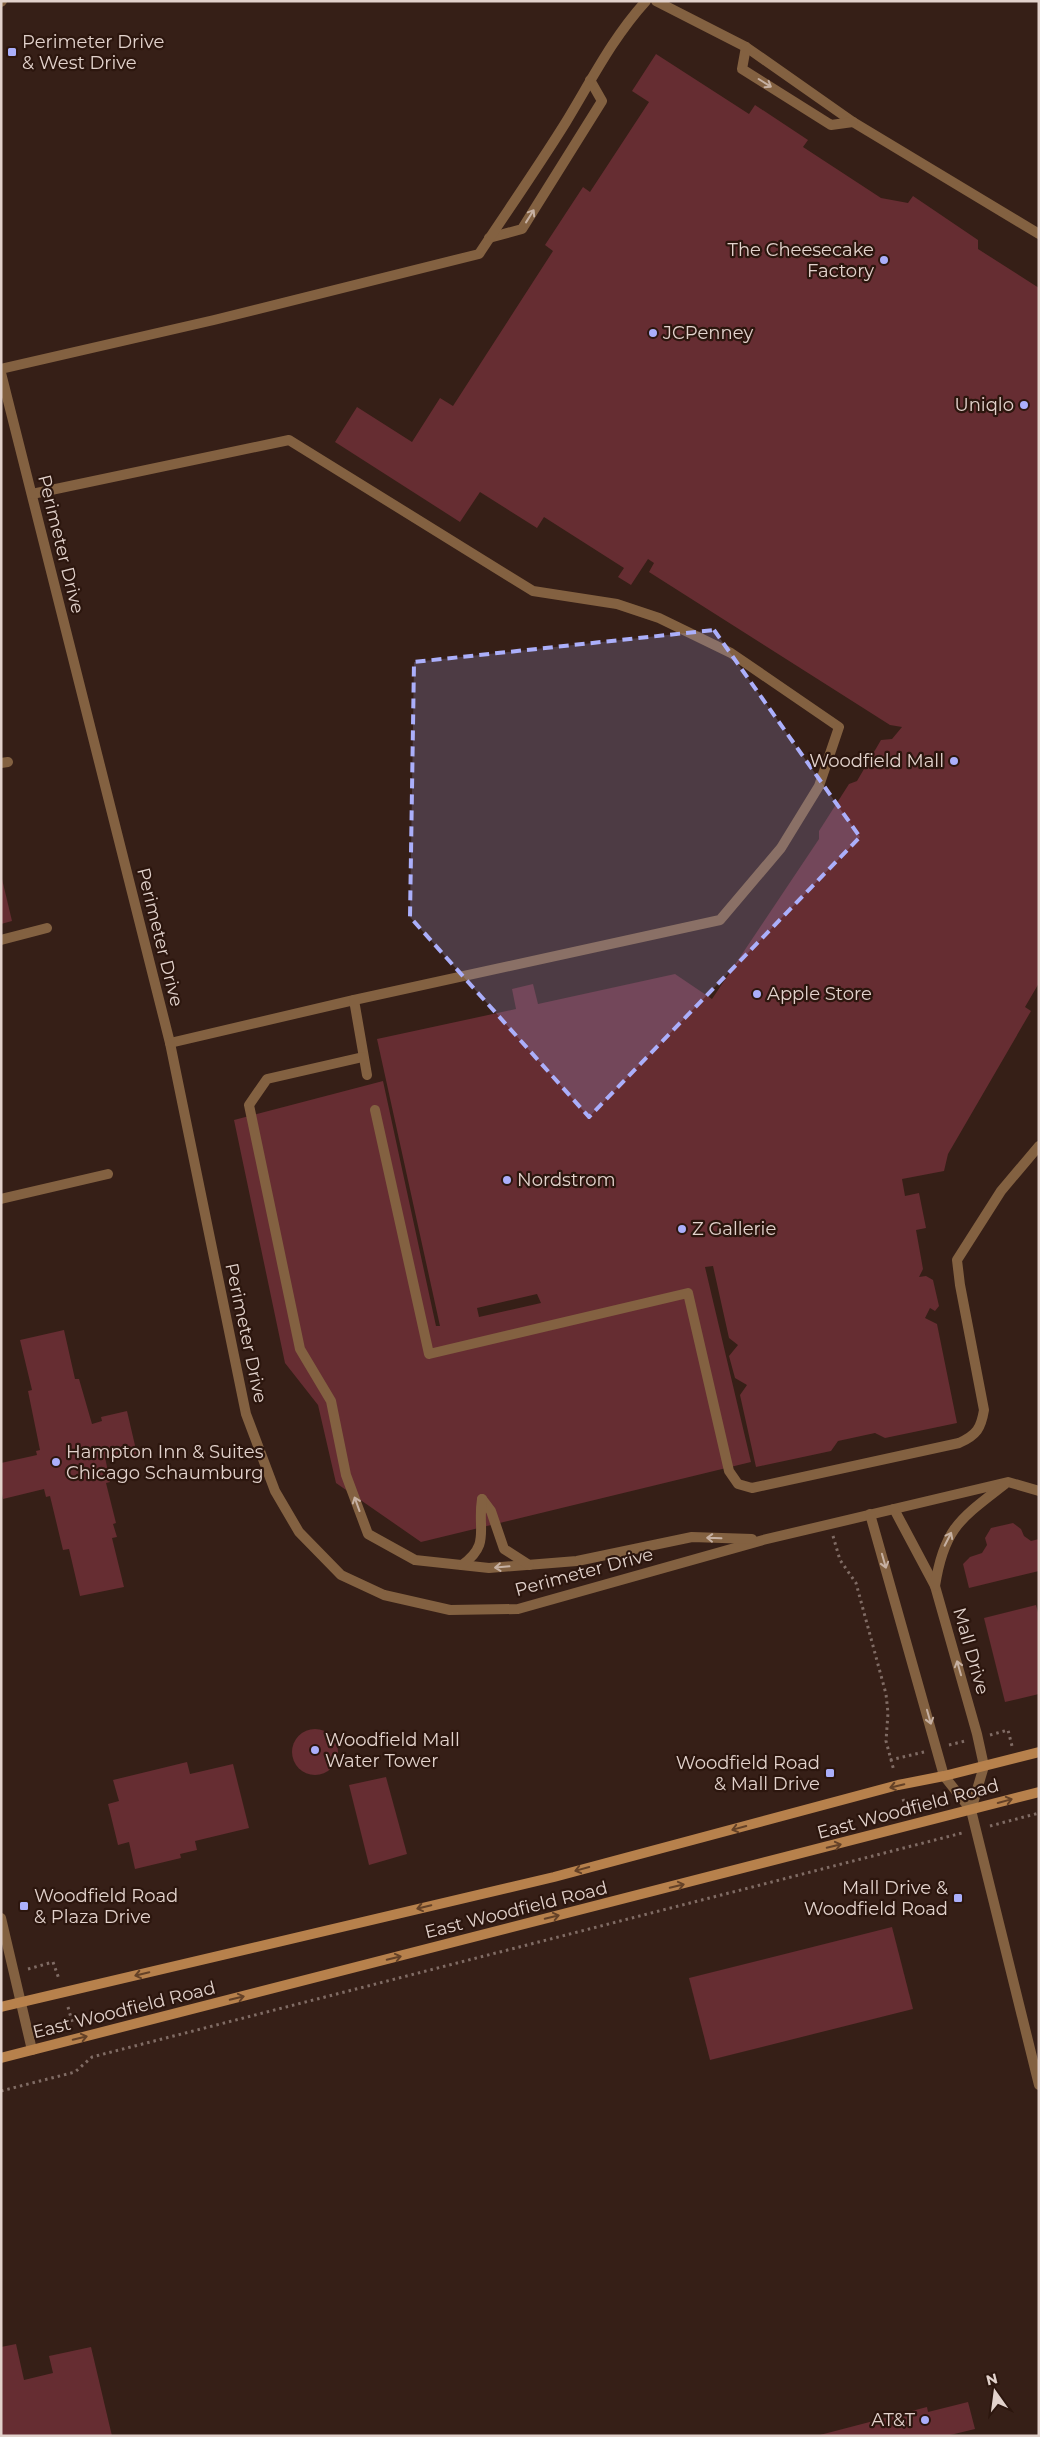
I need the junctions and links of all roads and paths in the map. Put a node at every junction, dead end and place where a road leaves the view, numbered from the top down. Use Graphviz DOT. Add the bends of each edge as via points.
graph roads {
  1 [pos="646,1"];
  2 [pos="656,1"];
  3 [pos="746,47"];
  4 [pos="590,80"];
  5 [pos="854,122"];
  6 [pos="1039,234"];
  7 [pos="490,238"];
  8 [pos="1,369"];
  9 [pos="1,374"];
  10 [pos="32,494"];
  11 [pos="47,928"];
  12 [pos="1,940"];
  13 [pos="354,1000"];
  14 [pos="170,1043"];
  15 [pos="364,1058"];
  16 [pos="367,1075"];
  17 [pos="375,1110"];
  18 [pos="1039,1146"];
  19 [pos="108,1174"];
  20 [pos="1,1200"];
  21 [pos="1008,1482"];
  22 [pos="1039,1491"];
  23 [pos="894,1509"];
  24 [pos="870,1514"];
  25 [pos="763,1540"];
  26 [pos="838,1552"];
  27 [pos="462,1565"];
  28 [pos="529,1565"];
  29 [pos="935,1586"];
  30 [pos="1039,1752"];
  31 [pos="984,1766"];
  32 [pos="944,1776"];
  33 [pos="898,1785"];
  34 [pos="1039,1792"];
  35 [pos="972,1810"];
  36 [pos="1039,1813"];
  37 [pos="1031,1816"];
  38 [pos="911,1826"];
  39 [pos="1,1918"];
  40 [pos="53,1962"];
  41 [pos="63,1992"];
  42 [pos="21,2002"];
  43 [pos="1,2007"];
  44 [pos="78,2039"];
  45 [pos="32,2050"];
  46 [pos="1,2058"];
  47 [pos="86,2063"];
  48 [pos="1039,2085"];
  49 [pos="1,2091"];
  1 -- 4 [label="street" via="632,16"];
  2 -- 3 [label="street"];
  3 -- 5 [label="street"];
  3 -- 5 [label="street, one-way" via="742,68 831,125"];
  4 -- 7 [label="street"];
  7 -- 4 [label="street, one-way" via="522,229 602,101"];
  5 -- 6 [label="street"];
  7 -- 8 [label="street" via="479,254"];
  9 -- 10 [label="street, Perimeter Drive"];
  10 -- 13 [label="street" via="289,440 533,591 617,604 658,618 731,653 839,727 819,786 781,848 720,920"];
  10 -- 14 [label="street, Perimeter Drive"];
  11 -- 12 [label="street"];
  13 -- 14 [label="street"];
  13 -- 15 [label="street"];
  14 -- 25 [label="street, Perimeter Drive" via="246,1414 275,1492 299,1532 341,1575 384,1595 450,1610 518,1608"];
  15 -- 16 [label="street"];
  27 -- 15 [label="street, one-way" via="415,1560 368,1534 346,1475 331,1401 300,1349 249,1105 267,1079"];
  17 -- 18 [label="street" via="429,1354 688,1293 729,1472 738,1484 752,1488 960,1443 974,1437 981,1426 984,1410 957,1260 1001,1192"];
  19 -- 20 [label="street"];
  21 -- 22 [label="street, Perimeter Drive"];
  21 -- 23 [label="street, Perimeter Drive"];
  29 -- 21 [label="street, one-way" via="948,1536 970,1512"];
  23 -- 24 [label="street, Perimeter Drive"];
  23 -- 29 [label="street, Mall Drive"];
  24 -- 25 [label="street, Perimeter Drive"];
  24 -- 32 [label="street, Mall Drive, one-way"];
  25 -- 28 [label="street, one-way" via="692,1537 577,1561"];
  26 -- 33 [label="path" via="856,1583 886,1694 886,1741"];
  28 -- 27 [label="street, one-way" via="489,1568"];
  27 -- 28 [label="street" via="473,1557 482,1541 479,1514 482,1500 491,1511 504,1549"];
  31 -- 29 [label="street, Mall Drive, one-way"];
  30 -- 31 [label="street, East Woodfield Road"];
  31 -- 32 [label="street, East Woodfield Road"];
  31 -- 35 [label="street, Mall Drive"];
  32 -- 33 [label="street, East Woodfield Road"];
  32 -- 35 [label="street, Mall Drive"];
  33 -- 38 [label="path"];
  33 -- 41 [label="street, East Woodfield Road, one-way" via="554,1877"];
  35 -- 34 [label="street, East Woodfield Road, one-way"];
  35 -- 38 [label="street, East Woodfield Road"];
  35 -- 48 [label="street, Mall Drive"];
  36 -- 37 [label="path"];
  44 -- 38 [label="street, East Woodfield Road, one-way"];
  38 -- 47 [label="path" via="917,1843 92,2057"];
  39 -- 42 [label="street"];
  40 -- 41 [label="path"];
  41 -- 42 [label="street, East Woodfield Road"];
  41 -- 44 [label="path"];
  42 -- 43 [label="street, East Woodfield Road"];
  42 -- 45 [label="street"];
  44 -- 45 [label="street, East Woodfield Road"];
  44 -- 47 [label="path"];
  45 -- 46 [label="street, East Woodfield Road"];
  47 -- 49 [label="path" via="75,2072"];
}
